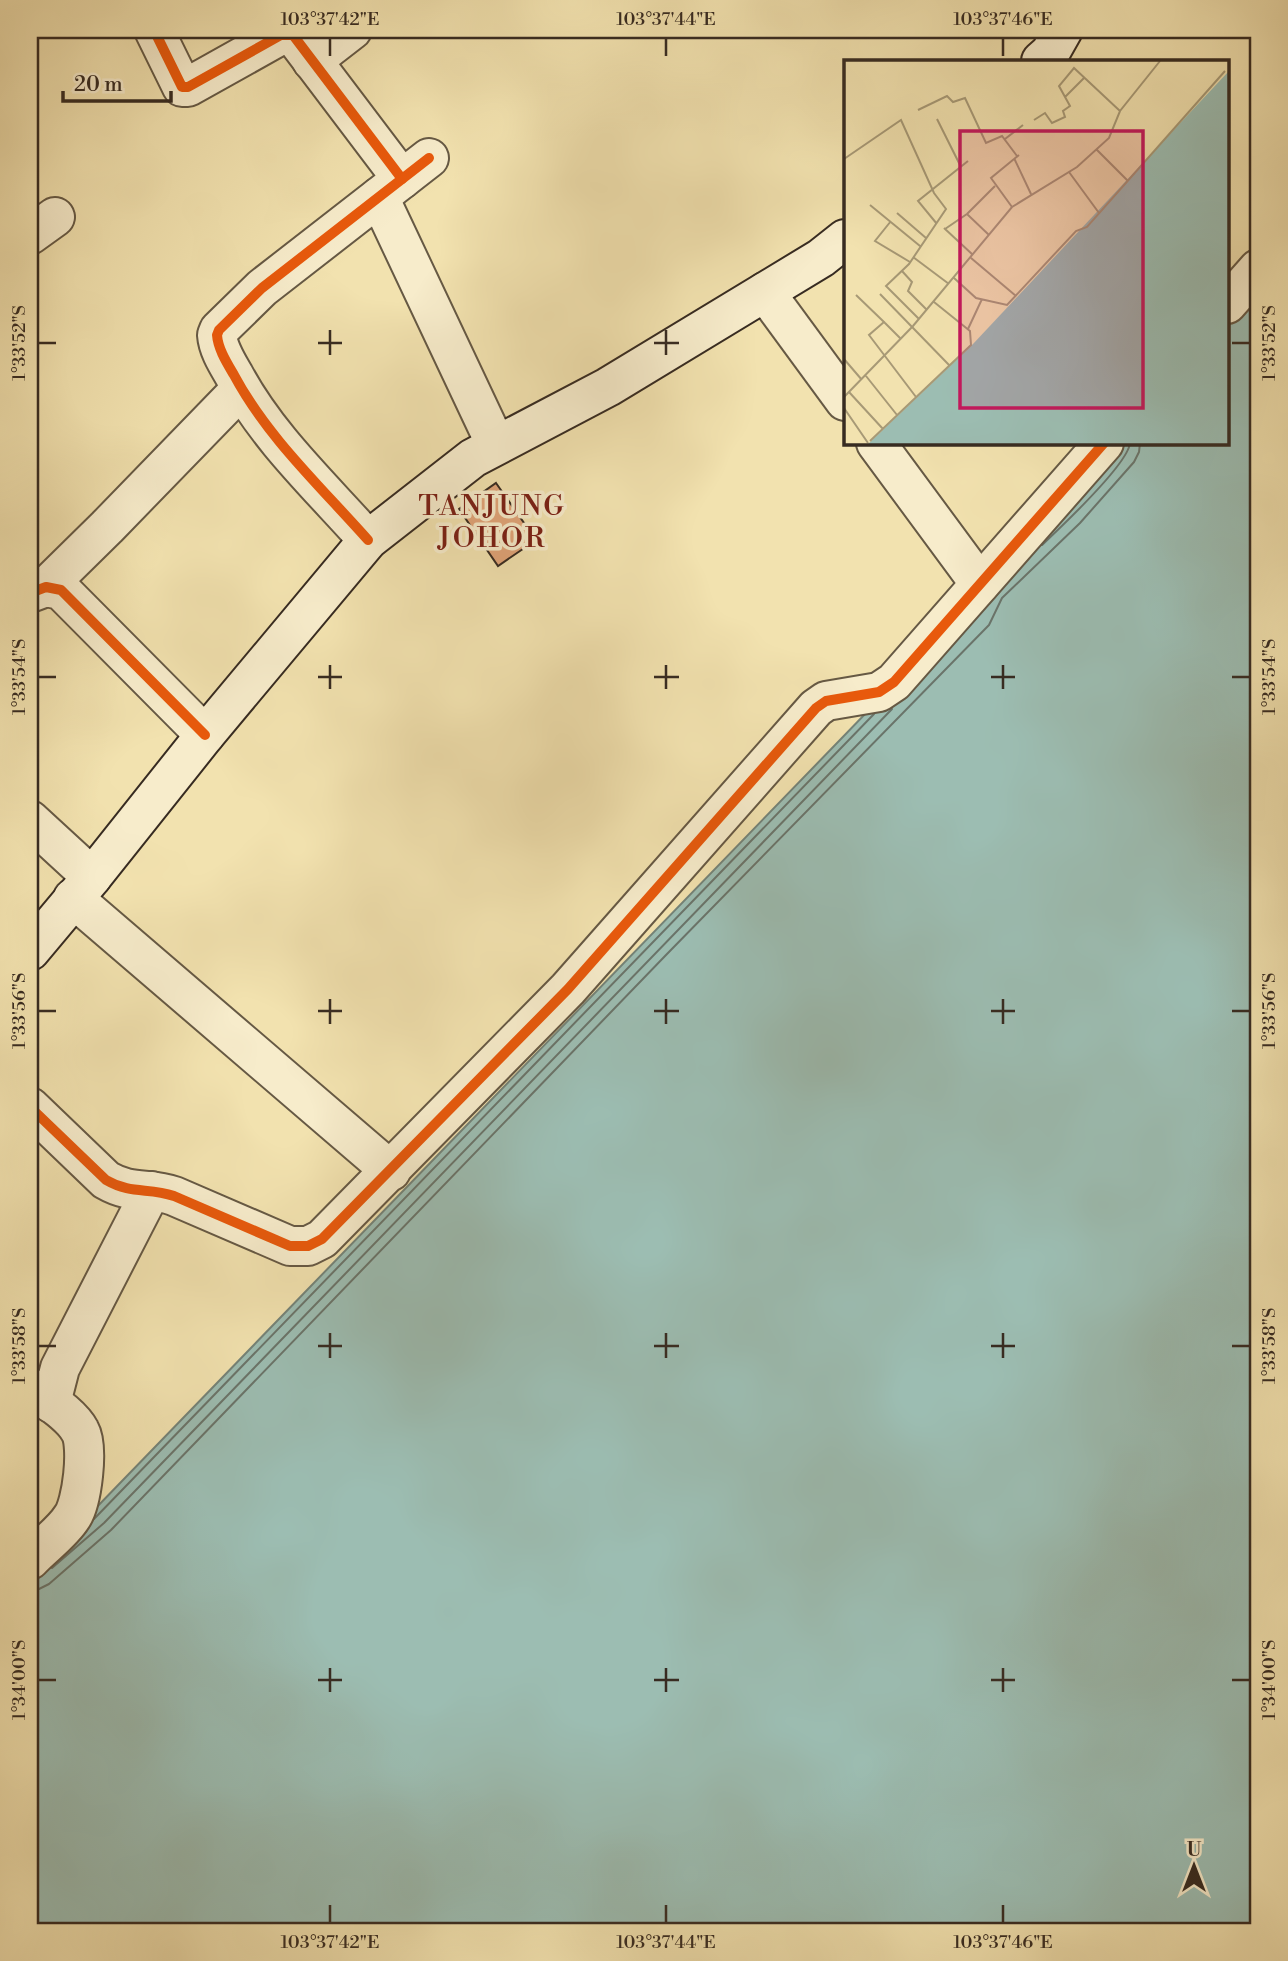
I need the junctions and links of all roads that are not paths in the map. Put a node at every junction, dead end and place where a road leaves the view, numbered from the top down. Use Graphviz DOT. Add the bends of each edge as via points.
graph roads {
  1 [pos="154,30"];
  2 [pos="352,30"];
  3 [pos="1063,30"];
  4 [pos="1042,60"];
  5 [pos="312,61"];
  6 [pos="404,178"];
  7 [pos="844,240"];
  8 [pos="1258,269"];
  9 [pos="765,292"];
  10 [pos="1228,303"];
  11 [pos="241,389"];
  12 [pos="844,400"];
  13 [pos="877,444"];
  14 [pos="1103,444"];
  15 [pos="496,445"];
  16 [pos="368,540"];
  17 [pos="979,584"];
  18 [pos="38,590"];
  19 [pos="205,735"];
  20 [pos="30,820"];
  21 [pos="83,888"];
  22 [pos="30,951"];
  23 [pos="30,1107"];
  24 [pos="391,1171"];
  25 [pos="151,1191"];
  26 [pos="40,1395"];
  27 [pos="30,1560"];
  1 -- 5 [label="street" via="183,87 285,34 293,35"];
  2 -- 5 [label="street"];
  3 -- 4 [label="street"];
  5 -- 6 [label="street"];
  6 -- 11 [label="street" via="262,288 219,330 218,342"];
  6 -- 15 [label="street"];
  7 -- 9 [label="street"];
  8 -- 10 [label="street"];
  9 -- 12 [label="street"];
  9 -- 15 [label="street" via="608,387"];
  11 -- 16 [label="street" via="268,430"];
  11 -- 18 [label="street" via="107,527"];
  13 -- 17 [label="street"];
  14 -- 17 [label="street"];
  15 -- 16 [label="street"];
  16 -- 19 [label="street"];
  17 -- 24 [label="street" via="894,682 879,692 826,701 816,708 568,989"];
  18 -- 19 [label="street" via="61,590"];
  19 -- 21 [label="street"];
  20 -- 21 [label="street"];
  21 -- 22 [label="street"];
  21 -- 24 [label="street"];
  23 -- 25 [label="street" via="106,1180 128,1190"];
  24 -- 25 [label="street" via="328,1235 299,1247"];
  25 -- 26 [label="street" via="60,1368"];
  26 -- 27 [label="street" via="76,1425 84,1442 74,1516"];
}
